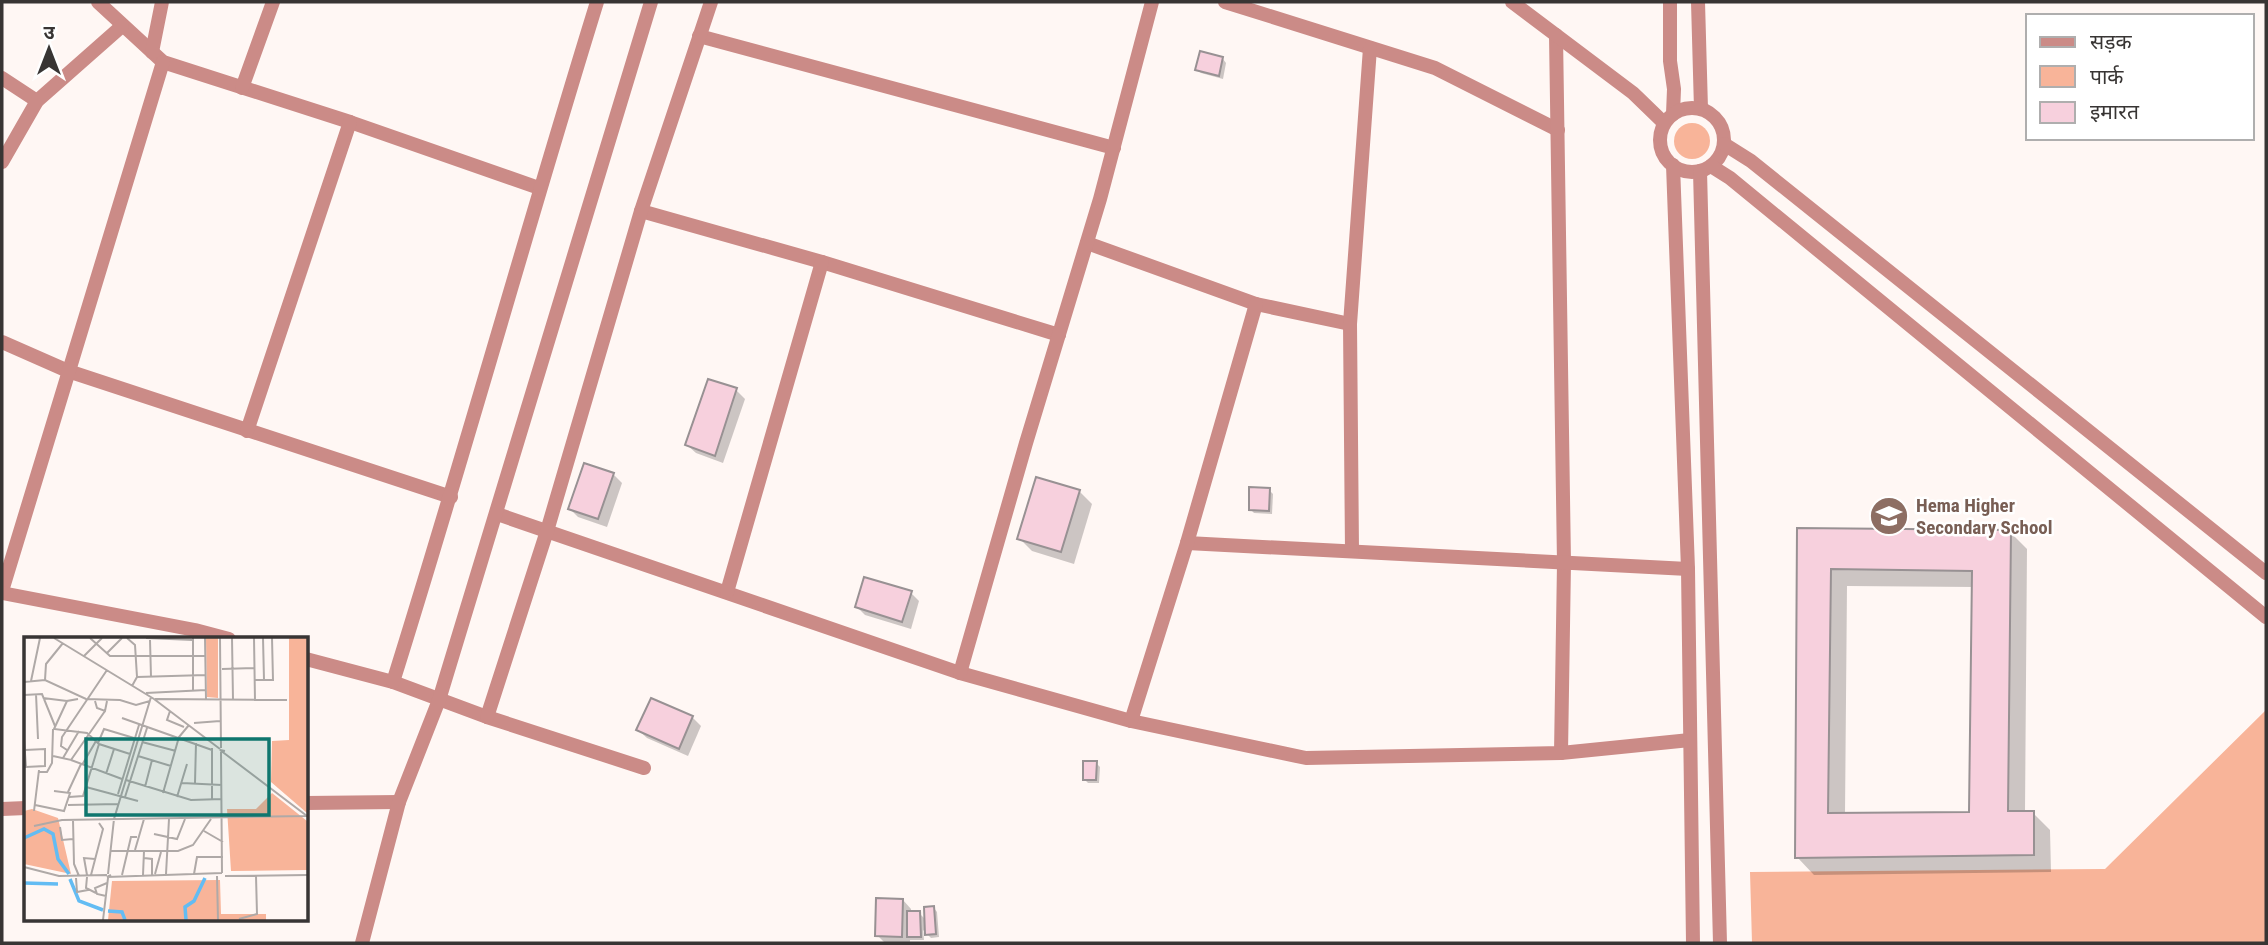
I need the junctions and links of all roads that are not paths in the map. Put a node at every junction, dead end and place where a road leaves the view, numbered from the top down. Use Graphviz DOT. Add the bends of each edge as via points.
graph roads {
  1 [pos="98,2"];
  2 [pos="162,2"];
  3 [pos="273,2"];
  4 [pos="597,2"];
  5 [pos="651,2"];
  6 [pos="711,2"];
  7 [pos="1152,2"];
  8 [pos="1225,2"];
  9 [pos="1512,2"];
  10 [pos="1670,2"];
  11 [pos="1698,2"];
  12 [pos="122,26"];
  13 [pos="1556,35"];
  14 [pos="699,36"];
  15 [pos="1370,48"];
  16 [pos="157,57"];
  17 [pos="2,78"];
  18 [pos="242,88"];
  19 [pos="37,101"];
  20 [pos="1702,109"];
  21 [pos="1669,118"];
  22 [pos="350,122"];
  23 [pos="1558,130"];
  24 [pos="1724,145"];
  25 [pos="1114,148"];
  26 [pos="2,162"];
  27 [pos="1673,165"];
  28 [pos="1705,168"];
  29 [pos="540,188"];
  30 [pos="641,211"];
  31 [pos="1087,243"];
  32 [pos="822,262"];
  33 [pos="1256,304"];
  34 [pos="1350,324"];
  35 [pos="1059,335"];
  36 [pos="2,342"];
  37 [pos="68,371"];
  38 [pos="247,431"];
  39 [pos="451,497"];
  40 [pos="497,514"];
  41 [pos="547,531"];
  42 [pos="1188,543"];
  43 [pos="1352,551"];
  44 [pos="1564,563"];
  45 [pos="1688,569"];
  46 [pos="2266,573"];
  47 [pos="2,592"];
  48 [pos="727,592"];
  49 [pos="2266,617"];
  50 [pos="221,637"];
  51 [pos="308,660"];
  52 [pos="960,673"];
  53 [pos="393,682"];
  54 [pos="439,699"];
  55 [pos="487,718"];
  56 [pos="1131,721"];
  57 [pos="1690,740"];
  58 [pos="1561,752"];
  59 [pos="644,768"];
  60 [pos="399,802"];
  61 [pos="308,803"];
  62 [pos="24,808"];
  63 [pos="2,810"];
  64 [pos="362,943"];
  65 [pos="1693,943"];
  66 [pos="1720,943"];
  1 -- 12 [label="street"];
  2 -- 16 [label="street"];
  3 -- 18 [label="street"];
  4 -- 29 [label="street"];
  5 -- 40 [label="street"];
  6 -- 14 [label="street"];
  7 -- 25 [label="street"];
  8 -- 15 [label="street"];
  9 -- 13 [label="street"];
  10 -- 21 [label="street" via="1674,89"];
  11 -- 20 [label="street"];
  12 -- 16 [label="street"];
  12 -- 19 [label="street"];
  13 -- 21 [label="street"];
  13 -- 23 [label="street"];
  14 -- 25 [label="street"];
  14 -- 30 [label="street"];
  15 -- 23 [label="street" via="1435,68"];
  15 -- 34 [label="street"];
  16 -- 18 [label="street"];
  16 -- 37 [label="street"];
  17 -- 19 [label="street"];
  18 -- 22 [label="street"];
  19 -- 26 [label="street"];
  20 -- 21 [label="street" via="1684,109"];
  20 -- 24 [label="street" via="1718,121"];
  21 -- 27 [label="street" via="1660,135 1660,148"];
  22 -- 29 [label="street"];
  22 -- 38 [label="street"];
  23 -- 44 [label="street"];
  24 -- 28 [label="street" via="1720,156"];
  24 -- 46 [label="street" via="1751,161"];
  25 -- 31 [label="street"];
  27 -- 28 [label="street" via="1687,171"];
  27 -- 45 [label="street"];
  28 -- 49 [label="street" via="1730,178"];
  28 -- 66 [label="street"];
  29 -- 39 [label="street"];
  30 -- 32 [label="street"];
  30 -- 41 [label="street"];
  31 -- 33 [label="street"];
  31 -- 35 [label="street"];
  32 -- 35 [label="street"];
  32 -- 48 [label="street"];
  33 -- 34 [label="street"];
  33 -- 42 [label="street"];
  34 -- 43 [label="street"];
  35 -- 52 [label="street"];
  36 -- 37 [label="street"];
  37 -- 38 [label="street"];
  37 -- 47 [label="street"];
  38 -- 39 [label="street"];
  39 -- 53 [label="street"];
  40 -- 41 [label="street"];
  40 -- 54 [label="street"];
  41 -- 48 [label="street"];
  41 -- 55 [label="street"];
  42 -- 43 [label="street"];
  42 -- 56 [label="street"];
  43 -- 44 [label="street"];
  44 -- 45 [label="street"];
  44 -- 58 [label="street"];
  45 -- 57 [label="street"];
  47 -- 50 [label="street"];
  48 -- 52 [label="street"];
  51 -- 53 [label="street"];
  52 -- 56 [label="street"];
  53 -- 54 [label="street"];
  54 -- 55 [label="street"];
  54 -- 60 [label="street"];
  55 -- 59 [label="street"];
  56 -- 58 [label="street" via="1306,758"];
  57 -- 58 [label="street"];
  57 -- 65 [label="street"];
  60 -- 61 [label="street"];
  60 -- 64 [label="street"];
  62 -- 63 [label="street"];
}
